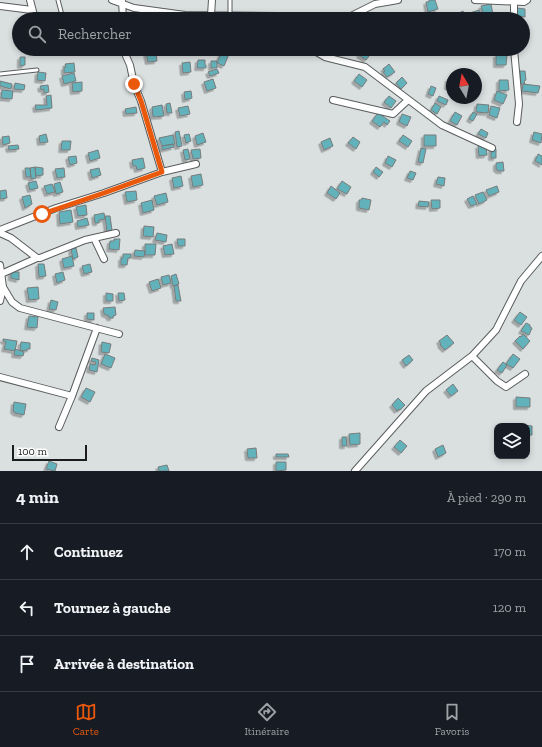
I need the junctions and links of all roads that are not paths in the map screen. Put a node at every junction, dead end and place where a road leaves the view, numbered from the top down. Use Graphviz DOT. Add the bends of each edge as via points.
graph roads {
  1 [pos="30,0"];
  2 [pos="58,0"];
  3 [pos="112,0"];
  4 [pos="212,0"];
  5 [pos="230,0"];
  6 [pos="398,0"];
  7 [pos="476,0"];
  8 [pos="527,0"];
  9 [pos="122,2"];
  10 [pos="514,2"];
  11 [pos="0,6"];
  12 [pos="32,10"];
  13 [pos="62,12"];
  14 [pos="123,12"];
  15 [pos="163,12"];
  16 [pos="211,12"];
  17 [pos="230,12"];
  18 [pos="359,12"];
  19 [pos="514,12"];
  20 [pos="126,56"];
  21 [pos="323,56"];
  22 [pos="515,56"];
  23 [pos="37,70"];
  24 [pos="0,74"];
  25 [pos="333,100"];
  26 [pos="408,100"];
  27 [pos="517,122"];
  28 [pos="492,148"];
  29 [pos="196,164"];
  30 [pos="162,172"];
  31 [pos="0,230"];
  32 [pos="0,233"];
  33 [pos="116,233"];
  34 [pos="94,238"];
  35 [pos="542,256"];
  36 [pos="37,258"];
  37 [pos="104,259"];
  38 [pos="0,265"];
  39 [pos="1,274"];
  40 [pos="3,287"];
  41 [pos="0,301"];
  42 [pos="12,302"];
  43 [pos="97,328"];
  44 [pos="119,334"];
  45 [pos="472,356"];
  46 [pos="524,374"];
  47 [pos="0,377"];
  48 [pos="72,396"];
  49 [pos="59,427"];
  50 [pos="355,471"];
  1 -- 12 [label="street"];
  2 -- 13 [label="lane"];
  3 -- 9 [label="street"];
  4 -- 16 [label="street"];
  5 -- 17 [label="lane"];
  6 -- 18 [label="street" via="376,4"];
  7 -- 10 [label="street"];
  8 -- 10 [label="street"];
  9 -- 14 [label="street"];
  9 -- 15 [label="street" via="134,8"];
  10 -- 19 [label="street"];
  11 -- 12 [label="street"];
  20 -- 30 [label="street"];
  21 -- 26 [label="street" via="365,67"];
  22 -- 27 [label="street" via="519,104"];
  23 -- 24 [label="lane"];
  25 -- 26 [label="street" via="393,114"];
  26 -- 28 [label="street" via="442,125"];
  29 -- 30 [label="street"];
  30 -- 31 [label="street"];
  32 -- 36 [label="street" via="11,238"];
  33 -- 34 [label="street"];
  34 -- 36 [label="street"];
  34 -- 37 [label="street"];
  35 -- 45 [label="street" via="521,281 496,330"];
  36 -- 39 [label="street"];
  38 -- 39 [label="street"];
  39 -- 40 [label="street"];
  40 -- 41 [label="street"];
  40 -- 42 [label="street"];
  41 -- 42 [label="street"];
  42 -- 43 [label="street" via="20,308"];
  43 -- 44 [label="street"];
  43 -- 48 [label="street"];
  45 -- 46 [label="street" via="506,387"];
  45 -- 50 [label="street" via="426,391"];
  47 -- 48 [label="street"];
  48 -- 49 [label="street"];
}
